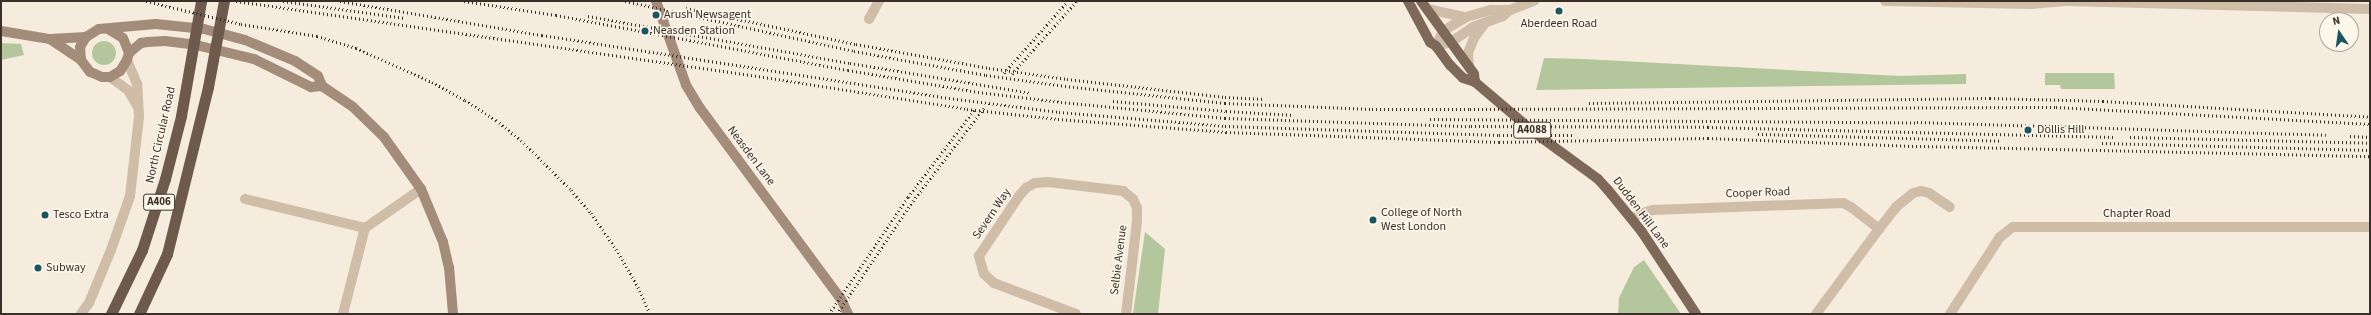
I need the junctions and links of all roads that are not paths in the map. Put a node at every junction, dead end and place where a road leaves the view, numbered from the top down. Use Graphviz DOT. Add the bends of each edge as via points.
graph roads {
  1 [pos="201,1"];
  2 [pos="224,1"];
  3 [pos="656,1"];
  4 [pos="879,1"];
  5 [pos="1408,1"];
  6 [pos="1534,1"];
  7 [pos="1885,1"];
  8 [pos="2065,1"];
  9 [pos="1424,5"];
  10 [pos="2370,9"];
  11 [pos="1510,10"];
  12 [pos="1466,17"];
  13 [pos="869,19"];
  14 [pos="1484,24"];
  15 [pos="108,29"];
  16 [pos="1443,31"];
  17 [pos="1,32"];
  18 [pos="86,37"];
  19 [pos="50,39"];
  20 [pos="1451,42"];
  21 [pos="1436,46"];
  22 [pos="128,57"];
  23 [pos="81,60"];
  24 [pos="1469,67"];
  25 [pos="110,76"];
  26 [pos="1475,82"];
  27 [pos="322,86"];
  28 [pos="139,108"];
  29 [pos="421,189"];
  30 [pos="245,199"];
  31 [pos="1950,207"];
  32 [pos="1137,208"];
  33 [pos="1632,219"];
  34 [pos="2370,227"];
  35 [pos="365,228"];
  36 [pos="1879,229"];
  37 [pos="81,314"];
  38 [pos="111,314"];
  39 [pos="139,314"];
  40 [pos="343,314"];
  41 [pos="453,314"];
  42 [pos="848,314"];
  43 [pos="1076,314"];
  44 [pos="1126,314"];
  45 [pos="1696,314"];
  46 [pos="1816,314"];
  47 [pos="1950,314"];
  1 -- 38 [label="highway, North Circular Road / A406" via="187,84 155,215 130,278"];
  2 -- 39 [label="highway, A406" via="208,87 167,254"];
  3 -- 42 [label="main road, Neasden Lane" via="686,85 700,108 841,299"];
  4 -- 13 [label="street"];
  5 -- 21 [label="main road, Dudden Hill Lane / A4088" via="1430,42"];
  6 -- 11 [label="street"];
  7 -- 8 [label="street" via="2031,4"];
  8 -- 10 [label="street"];
  9 -- 12 [label="street"];
  9 -- 16 [label="main road, Dudden Hill Lane / A4088"];
  11 -- 12 [label="street" via="1491,10"];
  11 -- 14 [label="street"];
  12 -- 16 [label="street"];
  14 -- 20 [label="street" via="1473,27"];
  14 -- 24 [label="street" via="1468,53"];
  15 -- 18 [label="main road" via="99,29"];
  15 -- 22 [label="main road" via="123,38"];
  15 -- 27 [label="main road" via="156,24 204,29 245,40 295,61 318,76"];
  16 -- 20 [label="main road, Dudden Hill Lane / A4088"];
  16 -- 21 [label="street"];
  17 -- 19 [label="main road"];
  18 -- 19 [label="main road"];
  18 -- 23 [label="main road" via="80,47"];
  19 -- 23 [label="main road"];
  20 -- 21 [label="street"];
  20 -- 24 [label="main road, Dudden Hill Lane / A4088"];
  21 -- 26 [label="main road, Dudden Hill Lane / A4088" via="1463,78"];
  22 -- 25 [label="main road" via="120,71"];
  22 -- 27 [label="main road" via="141,43 165,41 196,45 254,59 311,87"];
  22 -- 28 [label="street" via="137,84"];
  23 -- 25 [label="main road" via="86,69 94,75"];
  24 -- 26 [label="main road, Dudden Hill Lane / A4088" via="1474,74"];
  25 -- 28 [label="street" via="128,90"];
  26 -- 33 [label="main road, Dudden Hill Lane / A4088" via="1608,190"];
  27 -- 29 [label="main road" via="353,107 373,125 397,153"];
  28 -- 37 [label="street" via="128,203 88,306"];
  29 -- 35 [label="street"];
  29 -- 41 [label="main road" via="443,242 449,268"];
  30 -- 35 [label="street"];
  31 -- 36 [label="street" via="1929,193 1913,193 1896,207"];
  32 -- 43 [label="street, Severn Way" via="1133,198 1123,191 1035,183 1019,196 979,256 984,274 994,283"];
  32 -- 44 [label="street, Selbie Avenue"];
  33 -- 36 [label="street, Cooper Road" via="1653,210 1843,203"];
  33 -- 45 [label="main road, Dudden Hill Lane / A4088"];
  34 -- 47 [label="street, Chapter Road" via="2013,227 2000,237"];
  35 -- 40 [label="street"];
  36 -- 46 [label="street"];
}
